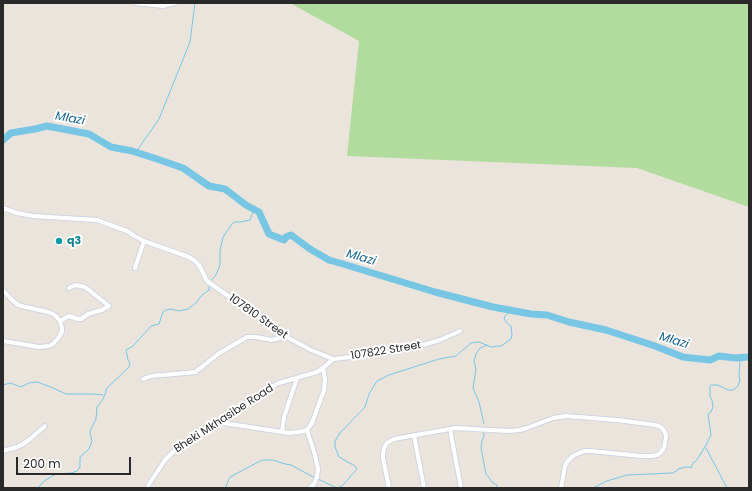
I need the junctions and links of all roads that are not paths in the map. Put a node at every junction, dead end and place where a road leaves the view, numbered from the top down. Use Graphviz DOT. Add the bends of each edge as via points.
graph roads {
  1 [pos="135,3"];
  2 [pos="175,3"];
  3 [pos="3,208"];
  4 [pos="144,241"];
  5 [pos="135,268"];
  6 [pos="69,288"];
  7 [pos="3,290"];
  8 [pos="60,321"];
  9 [pos="460,331"];
  10 [pos="285,336"];
  11 [pos="3,341"];
  12 [pos="333,359"];
  13 [pos="323,368"];
  14 [pos="143,378"];
  15 [pos="296,378"];
  16 [pos="217,422"];
  17 [pos="45,426"];
  18 [pos="450,429"];
  19 [pos="307,430"];
  20 [pos="282,432"];
  21 [pos="414,435"];
  22 [pos="3,451"];
  23 [pos="148,488"];
  24 [pos="310,488"];
  25 [pos="389,488"];
  26 [pos="424,488"];
  27 [pos="461,488"];
  28 [pos="561,488"];
  1 -- 2 [label="street" via="163,6"];
  3 -- 4 [label="street" via="33,216 98,220 127,231"];
  4 -- 5 [label="street"];
  4 -- 10 [label="street, 107810 Street" via="196,261 207,281"];
  6 -- 8 [label="street" via="76,285 85,287 109,306 81,319 69,316"];
  7 -- 8 [label="street" via="18,305 52,313"];
  8 -- 11 [label="street" via="61,334 49,346 39,347"];
  9 -- 12 [label="street, 107822 Street" via="427,345 409,349"];
  10 -- 12 [label="street, 107810 Street"];
  10 -- 14 [label="street" via="272,340 256,336 247,337 218,354 195,372"];
  12 -- 13 [label="street, Bheki Mkhasibe Road"];
  13 -- 15 [label="street, Bheki Mkhasibe Road"];
  13 -- 19 [label="street" via="324,390 314,419"];
  15 -- 16 [label="street, Bheki Mkhasibe Road" via="275,385"];
  15 -- 20 [label="street"];
  16 -- 20 [label="street"];
  16 -- 23 [label="street, Bheki Mkhasibe Road" via="178,447 165,460"];
  17 -- 22 [label="street" via="23,444"];
  18 -- 21 [label="street"];
  18 -- 27 [label="street"];
  18 -- 28 [label="street" via="520,430 566,416 655,425 665,432 664,448 656,455 584,451 573,456 565,466"];
  19 -- 20 [label="street"];
  19 -- 24 [label="street" via="318,469 317,477"];
  21 -- 25 [label="street" via="394,439 384,448 383,458"];
  21 -- 26 [label="street"];
}
